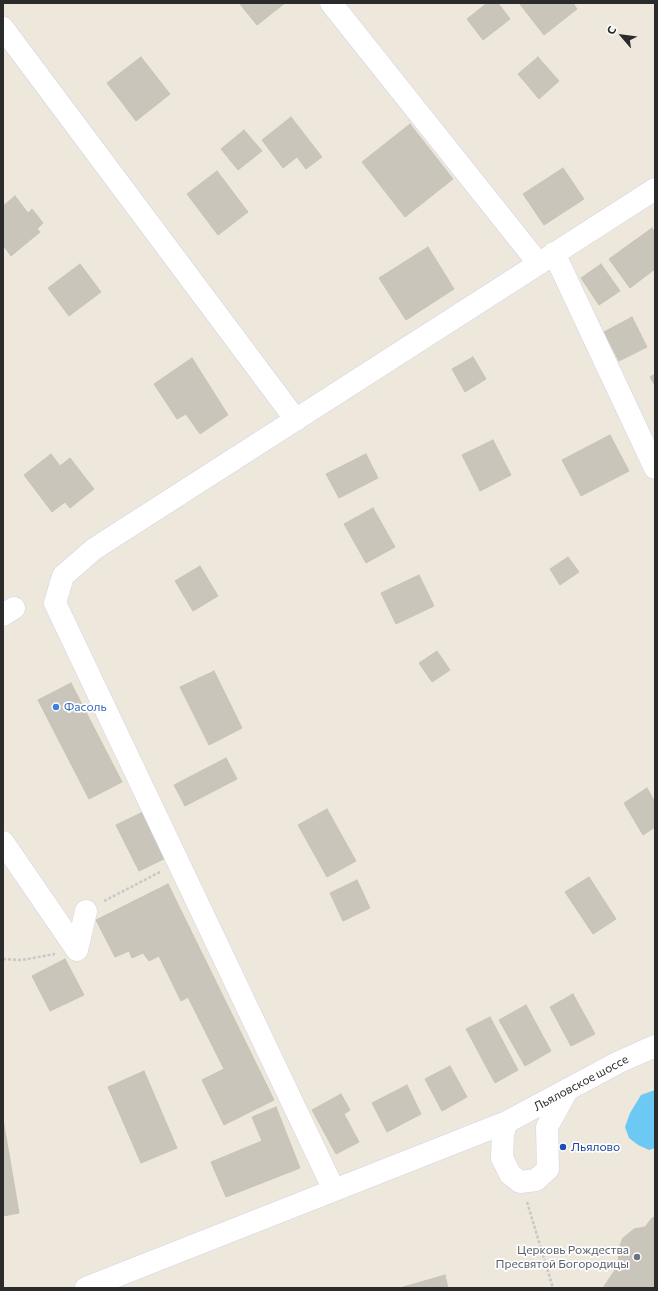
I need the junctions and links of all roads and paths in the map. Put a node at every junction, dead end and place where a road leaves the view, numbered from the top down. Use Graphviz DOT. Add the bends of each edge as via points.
graph roads {
  1 [pos="331,3"];
  2 [pos="3,28"];
  3 [pos="655,189"];
  4 [pos="546,259"];
  5 [pos="296,420"];
  6 [pos="655,468"];
  7 [pos="3,842"];
  8 [pos="178,863"];
  9 [pos="86,911"];
  10 [pos="77,950"];
  11 [pos="3,959"];
  12 [pos="655,1046"];
  13 [pos="568,1089"];
  14 [pos="507,1122"];
  15 [pos="520,1182"];
  16 [pos="329,1192"];
  17 [pos="86,1288"];
  18 [pos="553,1288"];
  1 -- 4 [label="street"];
  2 -- 5 [label="street"];
  3 -- 4 [label="street"];
  4 -- 5 [label="street"];
  4 -- 6 [label="street"];
  5 -- 8 [label="street" via="94,548 63,576 55,603"];
  7 -- 10 [label="street"];
  8 -- 9 [label="path"];
  8 -- 16 [label="street"];
  9 -- 10 [label="street"];
  10 -- 11 [label="path" via="22,960"];
  12 -- 13 [label="street, Льяловское шоссе"];
  13 -- 14 [label="street, Льяловское шоссе"];
  13 -- 15 [label="street" via="546,1127 548,1169 536,1180"];
  14 -- 15 [label="street" via="503,1134 502,1158 510,1174"];
  14 -- 16 [label="street, Льяловское шоссе"];
  15 -- 18 [label="path"];
  16 -- 17 [label="street, Льяловское шоссе"];
}
